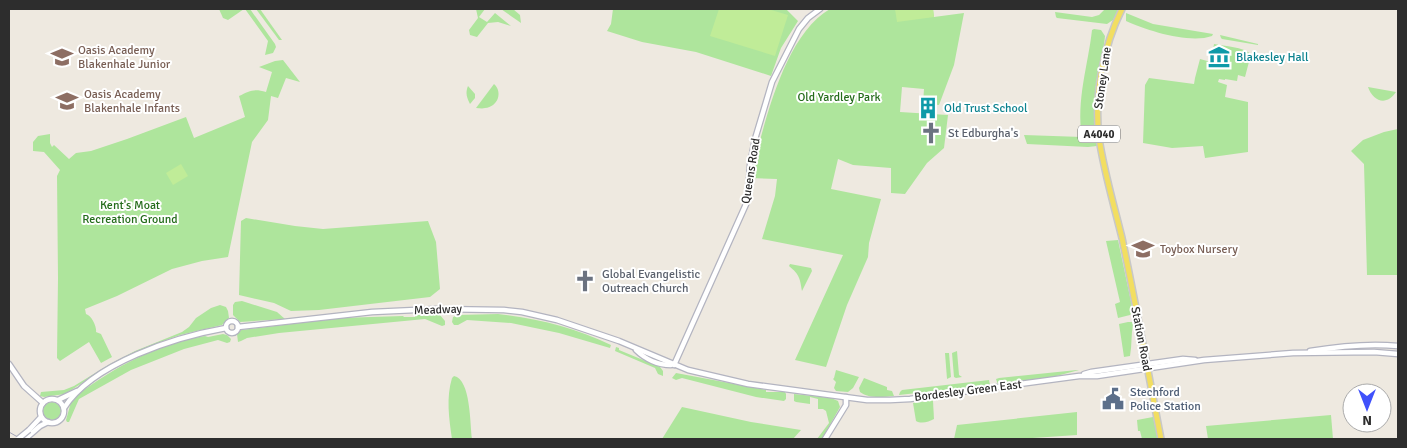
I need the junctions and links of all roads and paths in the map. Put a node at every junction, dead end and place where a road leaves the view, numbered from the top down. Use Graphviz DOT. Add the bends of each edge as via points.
graph roads {
  1 [pos="820,9"];
  2 [pos="1122,9"];
  3 [pos="1122,238"];
  4 [pos="238,327"];
  5 [pos="226,328"];
  6 [pos="1398,346"];
  7 [pos="1293,353"];
  8 [pos="1398,354"];
  9 [pos="1204,360"];
  10 [pos="9,364"];
  11 [pos="674,365"];
  12 [pos="1147,367"];
  13 [pos="80,390"];
  14 [pos="846,398"];
  15 [pos="856,399"];
  16 [pos="58,400"];
  17 [pos="43,403"];
  18 [pos="64,408"];
  19 [pos="41,417"];
  20 [pos="48,422"];
  21 [pos="30,432"];
  22 [pos="18,439"];
  23 [pos="25,439"];
  24 [pos="825,439"];
  25 [pos="1161,439"];
  1 -- 11 [label="street, Queens Road" via="799,29 772,82 755,139 747,202"];
  2 -- 3 [label="main road, Stoney Lane / A4040" via="1108,43 1098,115 1101,150"];
  3 -- 12 [label="main road, Station Road / A4040"];
  4 -- 5 [label="street, Meadway" via="234,333"];
  4 -- 5 [label="street, Meadway" via="232,321 226,324"];
  4 -- 11 [label="street, Meadway" via="372,312 496,309 557,320"];
  5 -- 13 [label="street, Meadway" via="150,349 102,373"];
  6 -- 7 [label="street, Bordesley Green East" via="1345,345"];
  7 -- 8 [label="street, Bordesley Green East"];
  7 -- 9 [label="street, Bordesley Green East"];
  9 -- 12 [label="street, Bordesley Green East"];
  9 -- 12 [label="street, Bordesley Green East" via="1183,359"];
  10 -- 17 [label="street" via="24,386"];
  11 -- 14 [label="street, Meadway" via="748,384"];
  12 -- 15 [label="street, Bordesley Green East" via="910,399"];
  12 -- 25 [label="main road, Station Road / A4040"];
  13 -- 16 [label="street, Meadway"];
  13 -- 18 [label="street, Meadway"];
  14 -- 15 [label="street, Meadway"];
  14 -- 24 [label="street" via="846,405"];
  16 -- 17 [label="street"];
  16 -- 18 [label="street"];
  17 -- 19 [label="street"];
  18 -- 20 [label="street" via="60,419"];
  19 -- 20 [label="street"];
  19 -- 21 [label="street"];
  20 -- 21 [label="street"];
  21 -- 22 [label="street, bridge"];
  21 -- 23 [label="street"];
}
